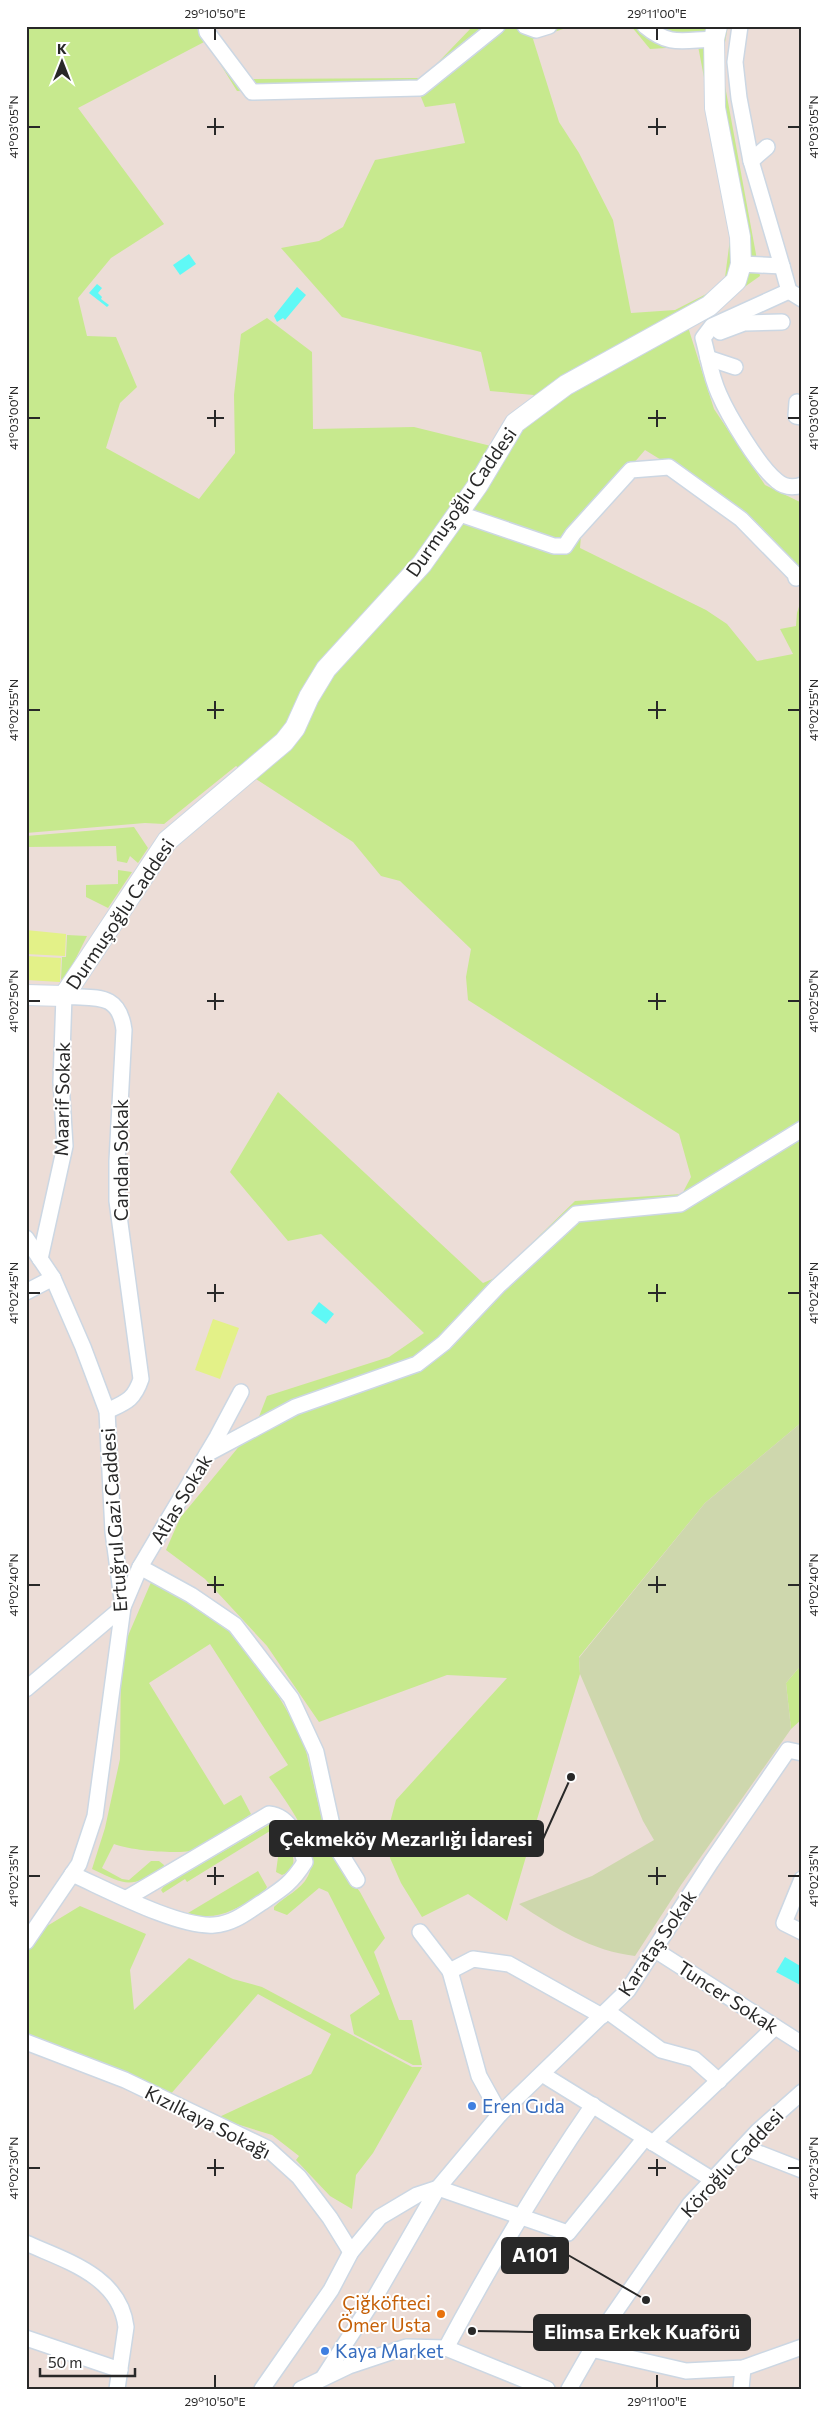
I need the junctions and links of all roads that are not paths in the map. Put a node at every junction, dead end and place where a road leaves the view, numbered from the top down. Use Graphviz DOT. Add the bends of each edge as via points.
graph roads {
  1 [pos="206,26"];
  2 [pos="497,26"];
  3 [pos="525,26"];
  4 [pos="549,26"];
  5 [pos="645,26"];
  6 [pos="742,32"];
  7 [pos="716,33"];
  8 [pos="751,86"];
  9 [pos="739,98"];
  10 [pos="767,147"];
  11 [pos="752,161"];
  12 [pos="741,264"];
  13 [pos="782,266"];
  14 [pos="788,291"];
  15 [pos="802,300"];
  16 [pos="782,322"];
  17 [pos="702,338"];
  18 [pos="708,358"];
  19 [pos="735,367"];
  20 [pos="797,402"];
  21 [pos="802,417"];
  22 [pos="795,486"];
  23 [pos="802,496"];
  24 [pos="458,513"];
  25 [pos="796,578"];
  26 [pos="26,995"];
  27 [pos="64,996"];
  28 [pos="802,1129"];
  29 [pos="26,1238"];
  30 [pos="40,1259"];
  31 [pos="53,1278"];
  32 [pos="26,1292"];
  33 [pos="241,1392"];
  34 [pos="107,1411"];
  35 [pos="207,1454"];
  36 [pos="140,1567"];
  37 [pos="123,1606"];
  38 [pos="26,1688"];
  39 [pos="795,1751"];
  40 [pos="72,1874"];
  41 [pos="357,1880"];
  42 [pos="802,1880"];
  43 [pos="127,1898"];
  44 [pos="420,1932"];
  45 [pos="802,1932"];
  46 [pos="27,1938"];
  47 [pos="655,1950"];
  48 [pos="450,1971"];
  49 [pos="605,2014"];
  50 [pos="775,2027"];
  51 [pos="26,2042"];
  52 [pos="802,2044"];
  53 [pos="542,2074"];
  54 [pos="719,2081"];
  55 [pos="802,2092"];
  56 [pos="593,2105"];
  57 [pos="500,2114"];
  58 [pos="649,2141"];
  59 [pos="743,2147"];
  60 [pos="802,2170"];
  61 [pos="712,2180"];
  62 [pos="438,2188"];
  63 [pos="519,2217"];
  64 [pos="26,2243"];
  65 [pos="351,2252"];
  66 [pos="26,2338"];
  67 [pos="802,2347"];
  68 [pos="446,2348"];
  69 [pos="591,2350"];
  70 [pos="743,2368"];
  71 [pos="120,2370"];
  72 [pos="322,2378"];
  73 [pos="543,2388"];
  74 [pos="117,2389"];
  75 [pos="262,2389"];
  76 [pos="300,2389"];
  77 [pos="569,2389"];
  78 [pos="741,2389"];
  1 -- 2 [label="street" via="207,32 252,92 420,88"];
  3 -- 4 [label="street" via="536,30"];
  5 -- 7 [label="street" via="659,38 671,41"];
  6 -- 9 [label="street" via="735,62"];
  7 -- 12 [label="street, Durmuşoğlu Caddesi" via="715,108 740,237"];
  8 -- 9 [label="street"];
  9 -- 11 [label="street"];
  10 -- 11 [label="street"];
  11 -- 13 [label="street"];
  12 -- 13 [label="street"];
  12 -- 24 [label="street, Durmuşoğlu Caddesi" via="736,281 708,306 566,385 516,423"];
  13 -- 14 [label="street"];
  14 -- 15 [label="street"];
  14 -- 17 [label="street" via="712,326"];
  16 -- 17 [label="street" via="744,323"];
  17 -- 18 [label="street"];
  18 -- 19 [label="street"];
  18 -- 22 [label="street" via="718,394 736,412 757,446 763,468 777,482"];
  20 -- 21 [label="street" via="796,416"];
  22 -- 23 [label="street"];
  24 -- 25 [label="street" via="554,546 565,546 631,470 669,467 741,519"];
  24 -- 27 [label="street, Durmuşoğlu Caddesi" via="422,564 326,669 284,742 167,841"];
  26 -- 27 [label="street, Durmuşoğlu Caddesi"];
  27 -- 30 [label="street, Maarif Sokak" via="61,1082 65,1146"];
  27 -- 34 [label="street, Candan Sokak" via="107,1000 115,1004 123,1021 117,1201 141,1379 136,1393 128,1401"];
  28 -- 35 [label="street" via="680,1204 576,1214 498,1286 444,1343 417,1364 295,1408"];
  29 -- 30 [label="street, Ertuğrul Gazi Caddesi"];
  30 -- 31 [label="street, Ertuğrul Gazi Caddesi"];
  31 -- 32 [label="street"];
  31 -- 34 [label="street, Ertuğrul Gazi Caddesi"];
  33 -- 35 [label="street, Atlas Sokak"];
  34 -- 37 [label="street, Ertuğrul Gazi Caddesi" via="113,1532"];
  35 -- 36 [label="street, Atlas Sokak"];
  36 -- 37 [label="street, Atlas Sokak"];
  36 -- 41 [label="street" via="191,1595 235,1625 291,1698 316,1752 337,1848"];
  37 -- 38 [label="street"];
  37 -- 40 [label="street, Ertuğrul Gazi Caddesi" via="95,1816 79,1864"];
  39 -- 47 [label="street, Karataş Sokak" via="711,1862"];
  40 -- 43 [label="street"];
  40 -- 46 [label="street, Ertuğrul Gazi Caddesi"];
  42 -- 45 [label="street" via="784,1923"];
  43 -- 43 [label="street" via="188,1923 223,1924 237,1920 293,1880 305,1862 301,1847 285,1819 278,1814 269,1814"];
  44 -- 48 [label="street"];
  47 -- 49 [label="street, Karataş Sokak" via="628,1990"];
  47 -- 50 [label="street, Tuncer Sokak"];
  48 -- 49 [label="street" via="473,1959 509,1964"];
  48 -- 57 [label="street" via="479,2076"];
  49 -- 53 [label="street, Karataş Sokak"];
  49 -- 54 [label="street" via="661,2050 694,2059"];
  50 -- 52 [label="street, Tuncer Sokak"];
  50 -- 54 [label="street"];
  51 -- 65 [label="street, Kızılkaya Sokağı" via="125,2080 267,2148 299,2177"];
  53 -- 56 [label="street"];
  53 -- 57 [label="street, Karataş Sokak"];
  54 -- 58 [label="street"];
  55 -- 59 [label="street, Köroğlu Caddesi"];
  56 -- 58 [label="street"];
  56 -- 63 [label="street"];
  57 -- 62 [label="street"];
  58 -- 61 [label="street"];
  58 -- 63 [label="street" via="568,2233"];
  59 -- 60 [label="street"];
  59 -- 61 [label="street, Köroğlu Caddesi"];
  61 -- 69 [label="street, Köroğlu Caddesi" via="690,2204"];
  62 -- 63 [label="street"];
  62 -- 65 [label="street" via="417,2195 380,2217"];
  62 -- 72 [label="street" via="374,2300"];
  63 -- 68 [label="street"];
  64 -- 71 [label="street" via="89,2272 111,2291 122,2308 126,2327"];
  65 -- 75 [label="street" via="331,2290"];
  66 -- 71 [label="street"];
  67 -- 70 [label="street"];
  68 -- 72 [label="street" via="406,2347"];
  68 -- 73 [label="street"];
  69 -- 70 [label="street" via="686,2371"];
  69 -- 77 [label="street, Köroğlu Caddesi"];
  70 -- 78 [label="street"];
  71 -- 74 [label="street"];
  72 -- 76 [label="street"];
}
